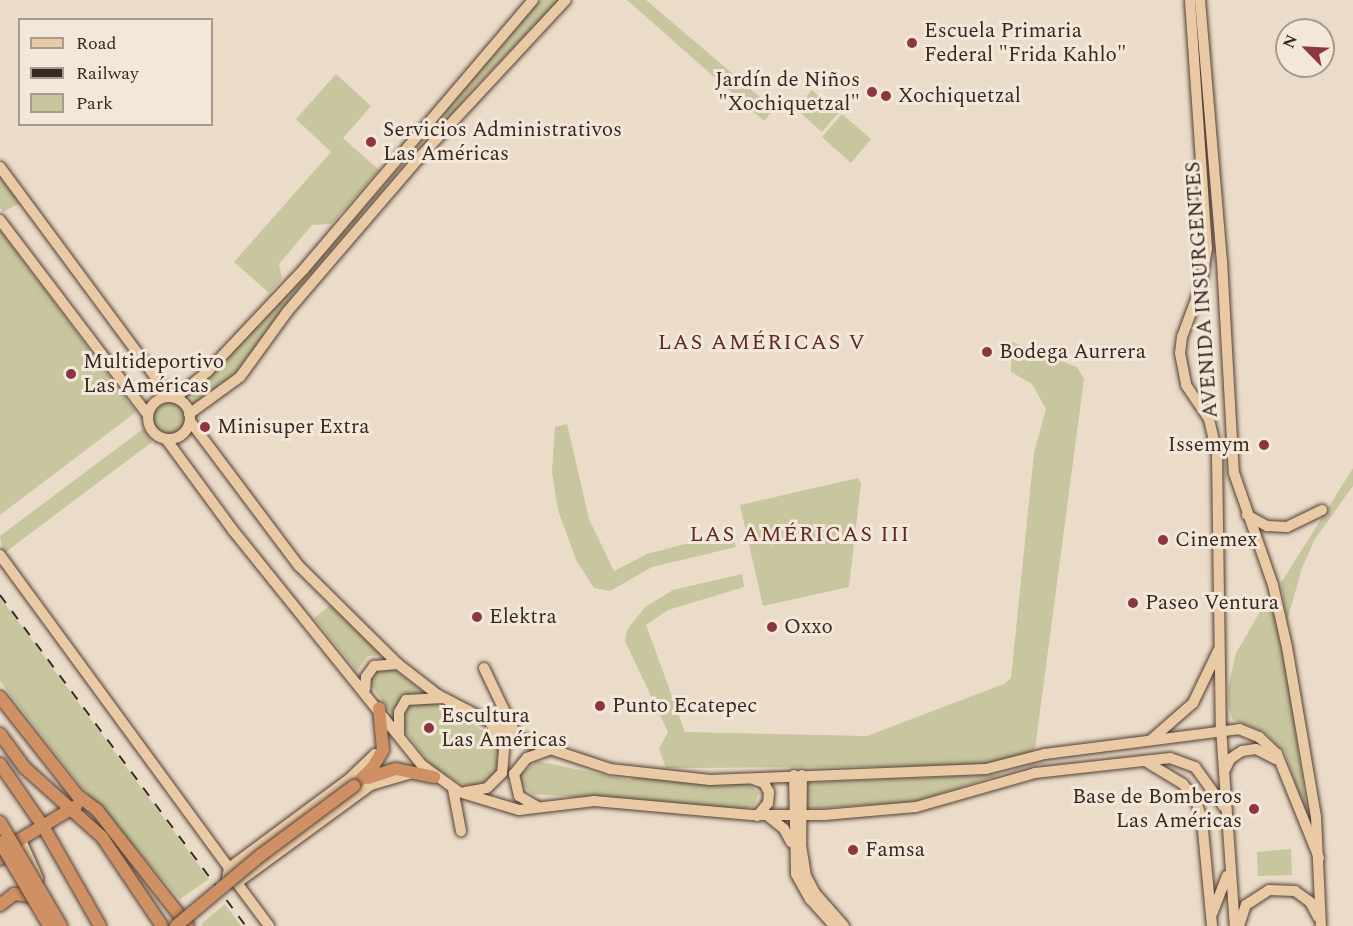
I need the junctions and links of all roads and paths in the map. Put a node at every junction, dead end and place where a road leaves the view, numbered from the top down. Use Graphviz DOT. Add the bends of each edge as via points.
graph roads {
  1 [pos="533,0"];
  2 [pos="566,0"];
  3 [pos="1190,0"];
  4 [pos="1200,0"];
  5 [pos="0,167"];
  6 [pos="0,220"];
  7 [pos="172,398"];
  8 [pos="148,415"];
  9 [pos="189,417"];
  10 [pos="165,439"];
  11 [pos="1322,510"];
  12 [pos="1247,514"];
  13 [pos="0,555"];
  14 [pos="1220,645"];
  15 [pos="398,664"];
  16 [pos="483,668"];
  17 [pos="365,689"];
  18 [pos="0,697"];
  19 [pos="443,698"];
  20 [pos="379,708"];
  21 [pos="492,725"];
  22 [pos="384,728"];
  23 [pos="1221,728"];
  24 [pos="0,734"];
  25 [pos="399,734"];
  26 [pos="517,737"];
  27 [pos="1150,741"];
  28 [pos="549,750"];
  29 [pos="1145,761"];
  30 [pos="1280,763"];
  31 [pos="0,764"];
  32 [pos="1224,772"];
  33 [pos="414,773"];
  34 [pos="798,775"];
  35 [pos="434,777"];
  36 [pos="753,779"];
  37 [pos="356,784"];
  38 [pos="456,791"];
  39 [pos="86,805"];
  40 [pos="1224,807"];
  41 [pos="70,808"];
  42 [pos="540,808"];
  43 [pos="824,815"];
  44 [pos="762,816"];
  45 [pos="797,816"];
  46 [pos="0,822"];
  47 [pos="43,826"];
  48 [pos="461,831"];
  49 [pos="21,840"];
  50 [pos="0,842"];
  51 [pos="797,845"];
  52 [pos="1319,858"];
  53 [pos="0,859"];
  54 [pos="1229,861"];
  55 [pos="229,868"];
  56 [pos="237,883"];
  57 [pos="0,905"];
  58 [pos="52,907"];
  59 [pos="1212,914"];
  60 [pos="1321,924"];
  61 [pos="50,926"];
  62 [pos="63,926"];
  63 [pos="100,926"];
  64 [pos="162,926"];
  65 [pos="176,926"];
  66 [pos="188,926"];
  67 [pos="269,926"];
  68 [pos="834,926"];
  69 [pos="844,926"];
  70 [pos="1212,926"];
  71 [pos="1235,926"];
  72 [pos="1239,926"];
  1 -- 7 [label="main road" via="304,269 207,372"];
  2 -- 9 [label="main road" via="418,159 287,312 240,377"];
  3 -- 14 [label="main road, AVENIDA INSURGENTES" via="1207,248 1201,286 1180,353 1186,385 1209,419 1217,455"];
  4 -- 12 [label="main road, AVENIDA INSURGENTES" via="1222,261 1234,473"];
  5 -- 7 [label="main road"];
  6 -- 8 [label="main road"];
  7 -- 8 [label="main road" via="156,402"];
  7 -- 9 [label="main road"];
  8 -- 10 [label="main road" via="152,430"];
  9 -- 10 [label="main road" via="179,436"];
  9 -- 15 [label="main road" via="299,566"];
  10 -- 17 [label="main road" via="232,530"];
  11 -- 12 [label="main road" via="1287,527 1267,525"];
  12 -- 52 [label="main road, AVENIDA INSURGENTES" via="1273,585 1287,647 1316,817"];
  13 -- 55 [label="main road"];
  14 -- 23 [label="main road, AVENIDA INSURGENTES"];
  14 -- 27 [label="main road" via="1193,703"];
  15 -- 17 [label="main road" via="374,666 366,677"];
  15 -- 19 [label="main road"];
  16 -- 26 [label="main road"];
  17 -- 20 [label="main road"];
  18 -- 39 [label="highway"];
  19 -- 21 [label="main road"];
  19 -- 25 [label="main road" via="406,700 399,712"];
  20 -- 22 [label="highway"];
  20 -- 25 [label="main road"];
  21 -- 26 [label="main road"];
  21 -- 38 [label="main road" via="504,749 502,773 487,788"];
  22 -- 37 [label="highway" via="383,750"];
  22 -- 55 [label="main road" via="370,762"];
  23 -- 27 [label="main road"];
  23 -- 30 [label="main road" via="1252,732 1269,744"];
  23 -- 32 [label="main road, AVENIDA INSURGENTES"];
  24 -- 41 [label="highway" via="25,768"];
  25 -- 35 [label="main road"];
  26 -- 28 [label="main road"];
  27 -- 34 [label="main road" via="1045,754 986,769"];
  28 -- 36 [label="main road" via="610,769 684,780"];
  28 -- 42 [label="main road" via="527,758 514,774 519,796"];
  29 -- 40 [label="main road" via="1170,759 1195,767"];
  29 -- 43 [label="main road" via="1035,773 916,807"];
  29 -- 59 [label="main road" via="1183,784 1196,801 1202,820"];
  30 -- 32 [label="main road" via="1270,753 1242,751 1230,759"];
  30 -- 52 [label="main road"];
  31 -- 47 [label="highway"];
  32 -- 40 [label="main road, AVENIDA INSURGENTES"];
  33 -- 35 [label="highway"];
  33 -- 37 [label="highway" via="388,770"];
  33 -- 56 [label="main road" via="371,784"];
  34 -- 36 [label="main road"];
  34 -- 45 [label="main road"];
  35 -- 38 [label="main road"];
  36 -- 44 [label="main road" via="764,783 769,792"];
  37 -- 65 [label="highway, bridge" via="261,855"];
  38 -- 42 [label="main road" via="519,810"];
  38 -- 48 [label="main road"];
  39 -- 41 [label="highway"];
  39 -- 66 [label="highway" via="97,810"];
  40 -- 54 [label="main road, AVENIDA INSURGENTES"];
  41 -- 47 [label="highway"];
  41 -- 64 [label="highway" via="102,837"];
  42 -- 44 [label="main road" via="594,801"];
  43 -- 45 [label="main road"];
  43 -- 51 [label="main road" via="809,826"];
  44 -- 45 [label="main road"];
  44 -- 51 [label="main road" via="784,829"];
  45 -- 51 [label="main road"];
  46 -- 62 [label="highway, bridge"];
  47 -- 49 [label="highway"];
  47 -- 63 [label="highway"];
  49 -- 53 [label="highway"];
  49 -- 58 [label="main road"];
  50 -- 61 [label="highway, bridge"];
  51 -- 68 [label="main road" via="800,883"];
  51 -- 69 [label="main road" via="809,884"];
  52 -- 60 [label="main road, AVENIDA INSURGENTES"];
  54 -- 59 [label="main road" via="1226,882"];
  54 -- 71 [label="main road, AVENIDA INSURGENTES"];
  55 -- 56 [label="main road" via="227,879"];
  56 -- 67 [label="main road"];
  57 -- 58 [label="highway, bridge" via="6,898 22,893 42,898"];
  58 -- 62 [label="main road"];
  59 -- 70 [label="main road"];
  60 -- 72 [label="main road" via="1304,896 1276,889 1253,897"];
}
